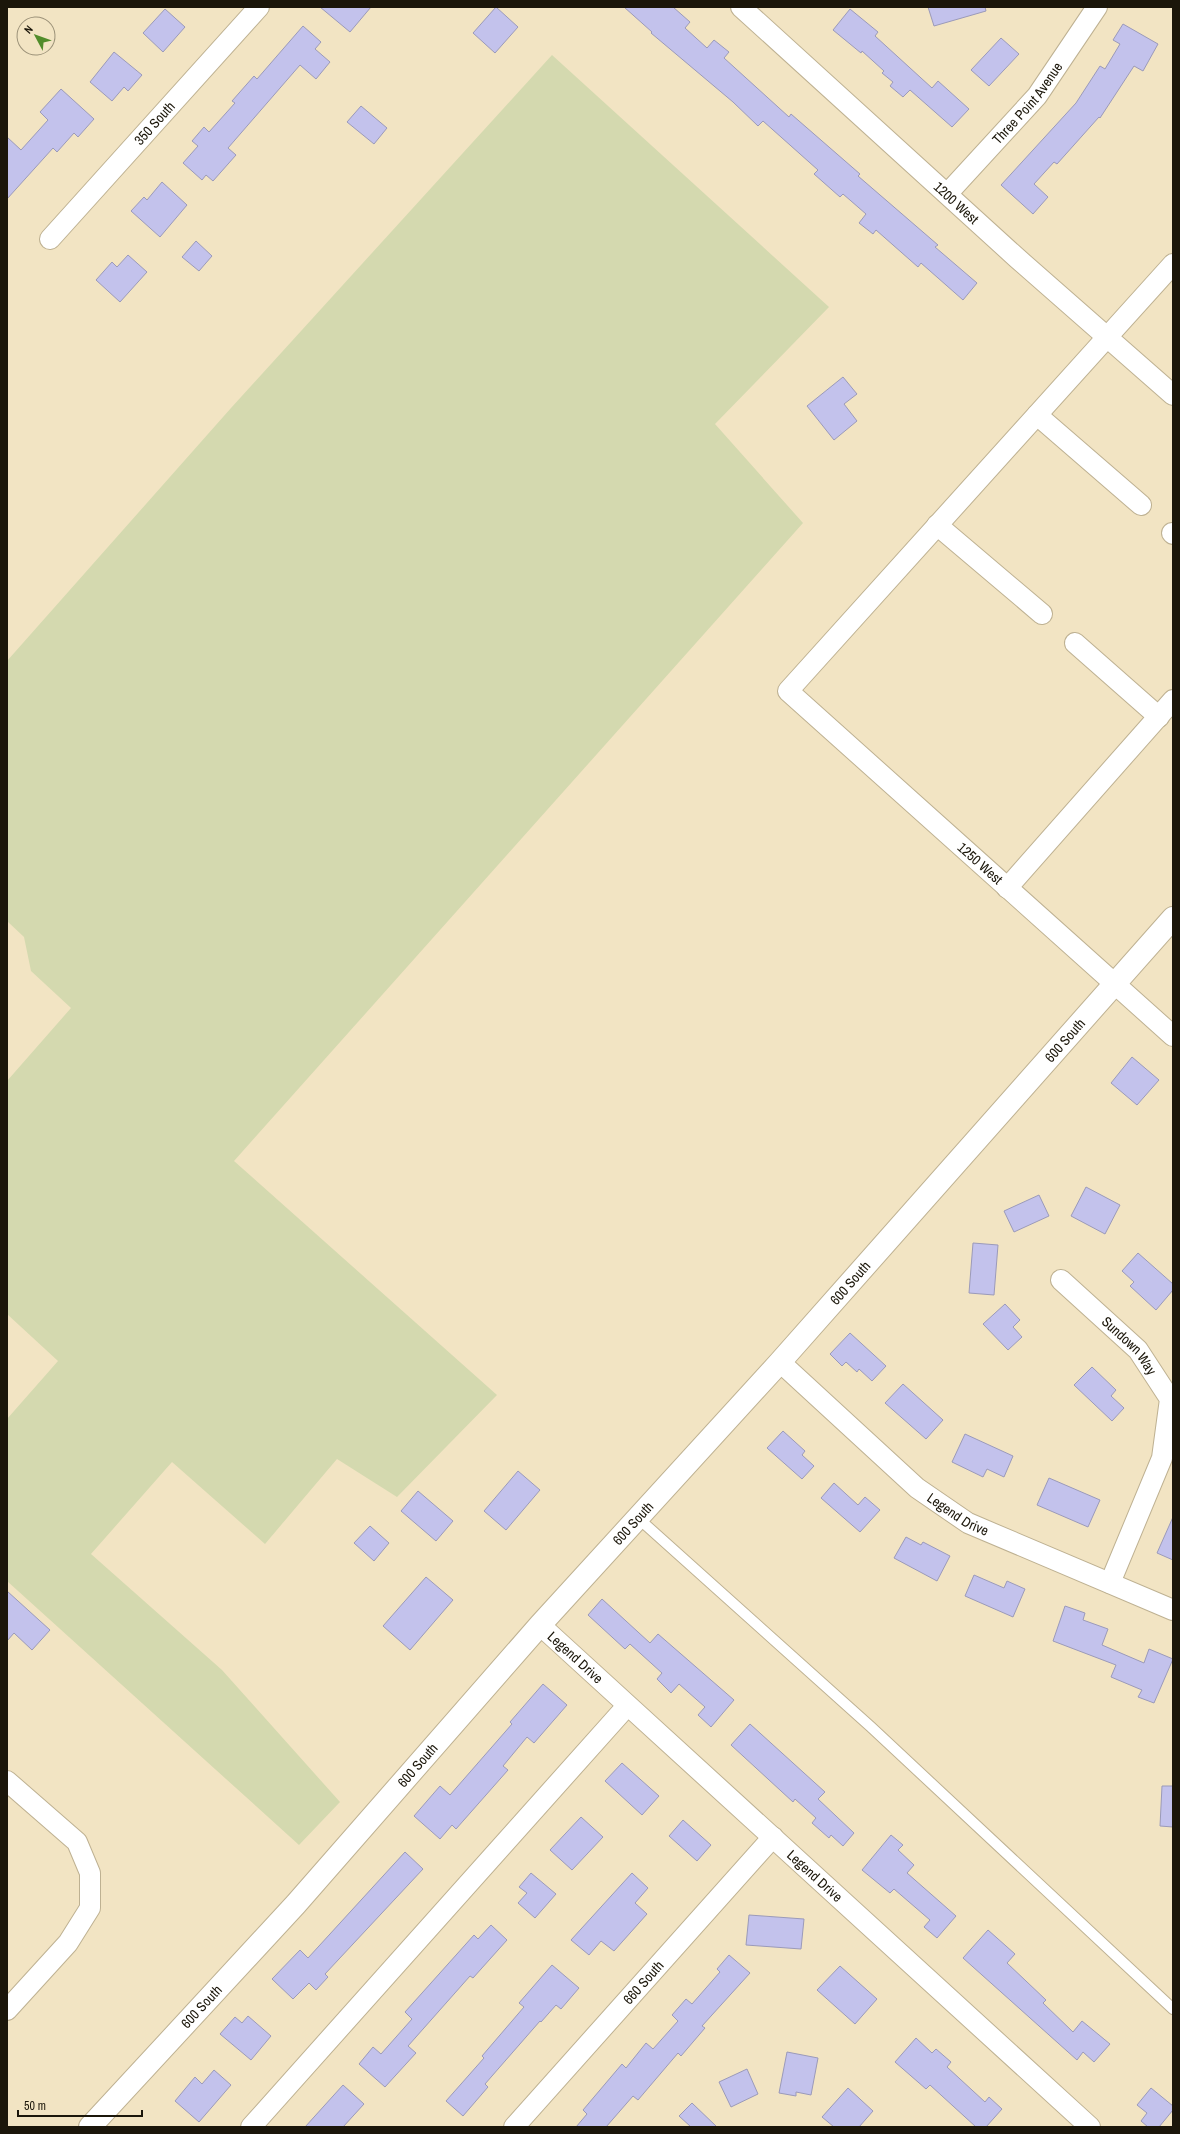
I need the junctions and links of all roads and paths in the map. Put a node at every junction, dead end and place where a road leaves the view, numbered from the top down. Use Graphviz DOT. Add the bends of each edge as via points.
graph roads {
  1 [pos="259,7"];
  2 [pos="742,7"];
  3 [pos="1096,7"];
  4 [pos="948,193"];
  5 [pos="50,240"];
  6 [pos="1173,264"];
  7 [pos="1107,337"];
  8 [pos="1173,395"];
  9 [pos="1037,415"];
  10 [pos="1141,505"];
  11 [pos="937,525"];
  12 [pos="1042,614"];
  13 [pos="1075,643"];
  14 [pos="1173,700"];
  15 [pos="1158,716"];
  16 [pos="1006,888"];
  17 [pos="1173,918"];
  18 [pos="1114,984"];
  19 [pos="1173,1036"];
  20 [pos="1061,1280"];
  21 [pos="780,1362"];
  22 [pos="638,1518"];
  23 [pos="1110,1583"];
  24 [pos="1173,1610"];
  25 [pos="540,1625"];
  26 [pos="627,1706"];
  27 [pos="7,1781"];
  28 [pos="773,1837"];
  29 [pos="1173,2009"];
  30 [pos="7,2010"];
  31 [pos="90,2127"];
  32 [pos="251,2127"];
  33 [pos="514,2127"];
  34 [pos="1090,2127"];
  1 -- 5 [label="street, 350 South"];
  2 -- 4 [label="street, 1200 West"];
  3 -- 4 [label="street, Three Point Avenue" via="1037,96"];
  4 -- 7 [label="street, 1200 West"];
  6 -- 7 [label="street"];
  7 -- 8 [label="street, 1200 West"];
  7 -- 9 [label="street"];
  9 -- 10 [label="street"];
  9 -- 11 [label="street"];
  11 -- 12 [label="street"];
  11 -- 16 [label="street, 1250 West" via="788,691"];
  13 -- 15 [label="street"];
  14 -- 15 [label="street"];
  15 -- 16 [label="street"];
  16 -- 18 [label="street, 1250 West"];
  17 -- 18 [label="main road, 600 South"];
  18 -- 19 [label="street, 1250 West"];
  18 -- 21 [label="main road, 600 South"];
  20 -- 23 [label="street, Sundown Way" via="1138,1350 1170,1399 1162,1458"];
  21 -- 22 [label="main road, 600 South"];
  21 -- 23 [label="street, Legend Drive" via="917,1488 968,1523"];
  22 -- 25 [label="main road, 600 South"];
  22 -- 29 [label="lane" via="871,1727"];
  23 -- 24 [label="street, Legend Drive"];
  25 -- 26 [label="street, Legend Drive"];
  25 -- 31 [label="main road, 600 South" via="296,1904"];
  26 -- 28 [label="street, Legend Drive"];
  26 -- 32 [label="street"];
  27 -- 30 [label="street" via="77,1842 90,1873 90,1908 68,1943"];
  28 -- 33 [label="street, 660 South"];
  28 -- 34 [label="street, Legend Drive"];
}
